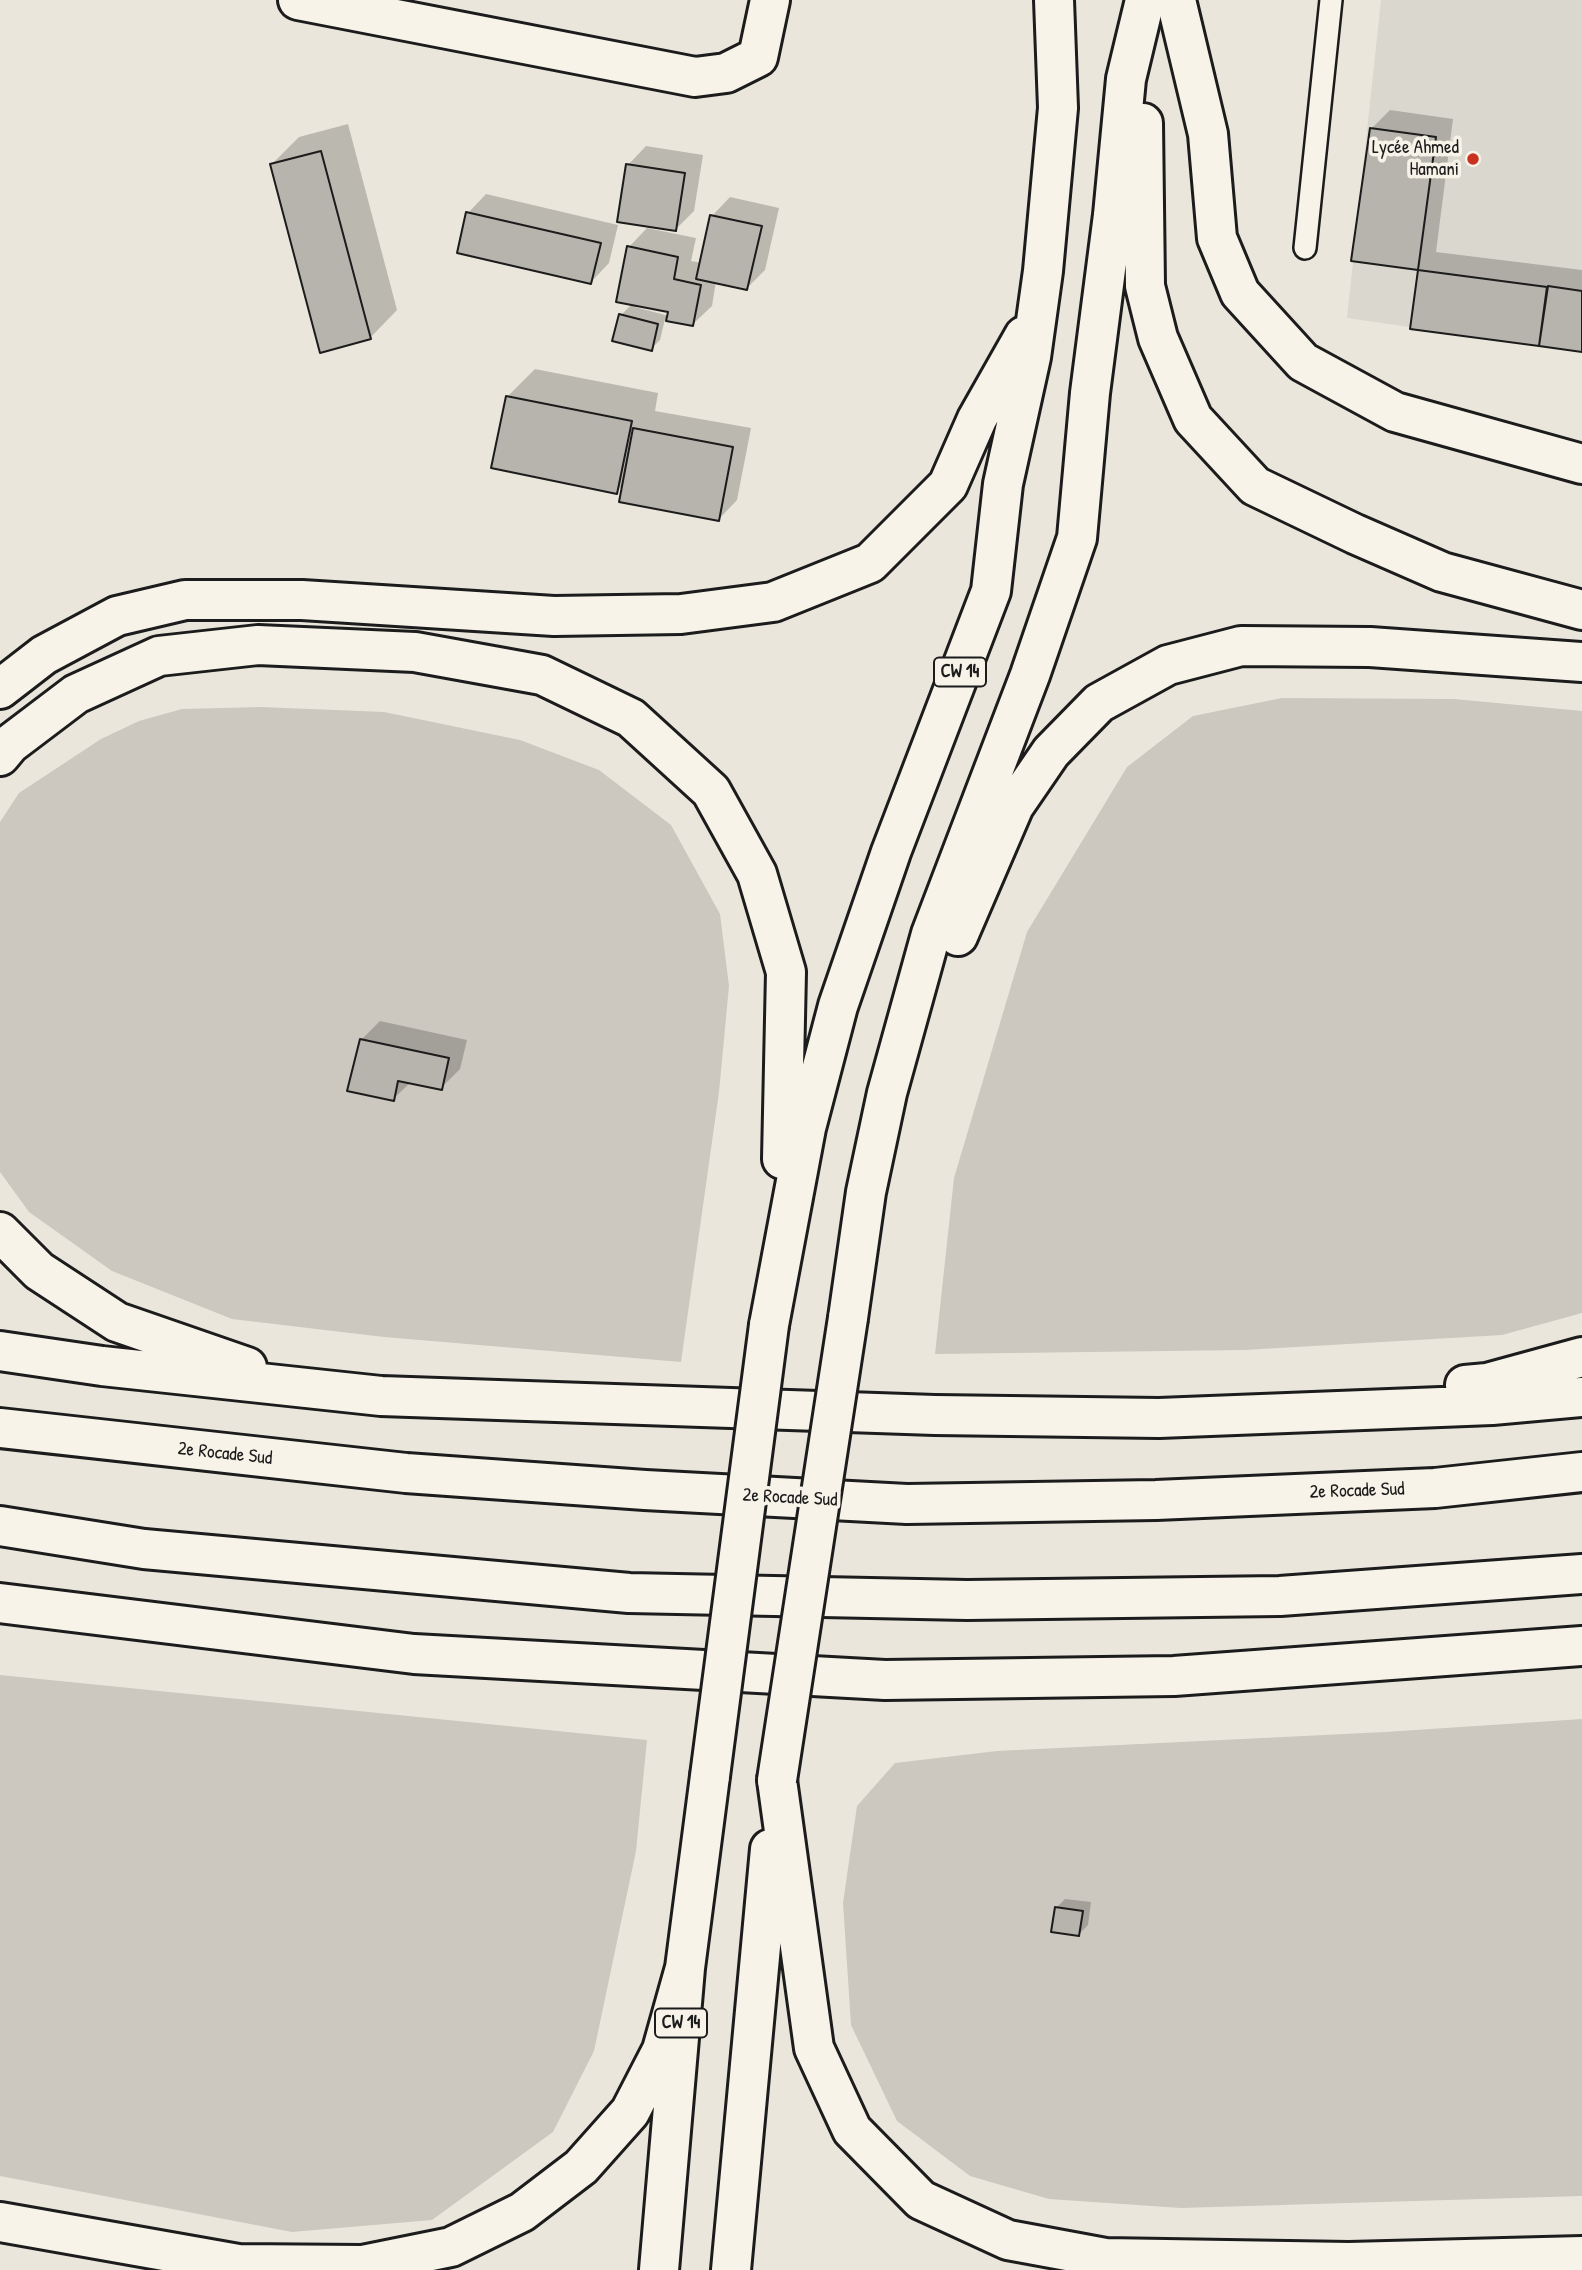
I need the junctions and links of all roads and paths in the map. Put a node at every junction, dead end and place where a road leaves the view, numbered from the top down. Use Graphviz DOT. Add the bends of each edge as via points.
graph roads {
  1 [pos="298,0"];
  2 [pos="770,0"];
  3 [pos="1054,0"];
  4 [pos="1176,0"];
  5 [pos="1331,0"];
  6 [pos="1143,9"];
  7 [pos="1305,248"];
  8 [pos="1037,312"];
  9 [pos="1582,464"];
  10 [pos="1582,610"];
  11 [pos="1582,662"];
  12 [pos="0,689"];
  13 [pos="0,756"];
  14 [pos="866,1192"];
  15 [pos="0,1232"];
  16 [pos="780,1264"];
  17 [pos="0,1351"];
  18 [pos="1582,1357"];
  19 [pos="308,1388"];
  20 [pos="1582,1397"];
  21 [pos="1020,1416"];
  22 [pos="0,1428"];
  23 [pos="1582,1472"];
  24 [pos="0,1526"];
  25 [pos="1582,1574"];
  26 [pos="0,1602"];
  27 [pos="0,1614"];
  28 [pos="1582,1646"];
  29 [pos="414,1654"];
  30 [pos="1582,1662"];
  31 [pos="1174,1676"];
  32 [pos="777,1780"];
  33 [pos="685,1968"];
  34 [pos="0,2222"];
  35 [pos="1582,2256"];
  36 [pos="659,2270"];
  37 [pos="730,2270"];
  1 -- 2 [label="main road" via="695,77 726,73 758,57"];
  3 -- 8 [label="main road, CW 14" via="1058,108"];
  4 -- 9 [label="main road" via="1208,134 1217,238 1240,293 1303,362 1395,412"];
  5 -- 7 [label="lane"];
  6 -- 10 [label="main road" via="1145,286 1158,338 1193,419 1255,486 1267,492 1442,572"];
  6 -- 14 [label="main road" via="1126,79 1077,538 931,934 887,1093"];
  8 -- 12 [label="main road" via="977,419 948,485 870,563 773,602 681,614 555,616 302,600 185,600 117,616 44,655"];
  8 -- 16 [label="main road, CW 14" via="1003,484 991,591 891,852 838,1006 806,1128"];
  11 -- 14 [label="main road" via="1370,647 1241,646 1168,665 1099,704 1051,752 1014,806 967,911"];
  13 -- 16 [label="main road" via="76,694 159,656 258,645 415,652 542,675 632,718 711,791 757,874 786,972"];
  14 -- 32 [label="main road, bridge"];
  15 -- 19 [label="main road" via="39,1271 117,1322"];
  16 -- 33 [label="main road, CW 14, bridge"];
  17 -- 19 [label="main road"];
  18 -- 21 [label="main road" via="1487,1383"];
  19 -- 21 [label="main road" via="381,1396"];
  20 -- 21 [label="main road" via="1492,1405 1159,1418"];
  22 -- 23 [label="main road, 2e Rocade Sud" via="406,1473 907,1504 1156,1500 1421,1488"];
  24 -- 25 [label="main road" via="144,1549 629,1593 967,1600 1280,1596"];
  26 -- 29 [label="main road"];
  27 -- 29 [label="main road"];
  28 -- 31 [label="main road"];
  29 -- 31 [label="main road" via="885,1680"];
  30 -- 31 [label="main road"];
  32 -- 35 [label="main road" via="814,2048 852,2130 921,2200 1008,2239 1105,2258 1349,2262"];
  32 -- 37 [label="main road"];
  33 -- 34 [label="main road" via="662,2050 630,2112 572,2175 522,2212 451,2247 362,2265 238,2264"];
  33 -- 36 [label="main road, CW 14"];
}
